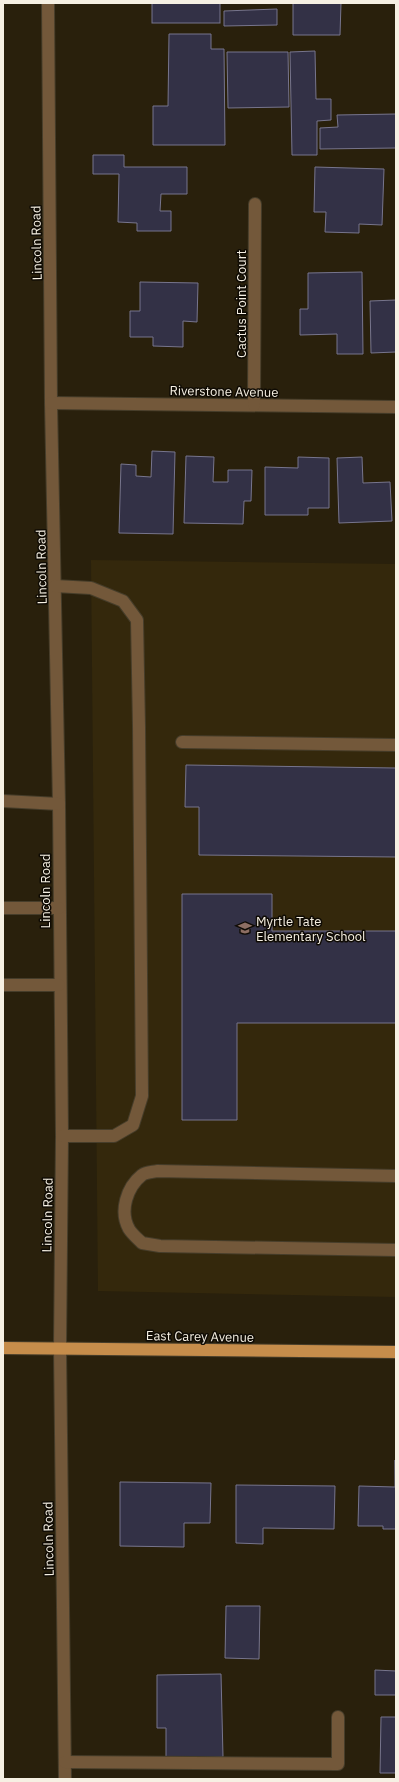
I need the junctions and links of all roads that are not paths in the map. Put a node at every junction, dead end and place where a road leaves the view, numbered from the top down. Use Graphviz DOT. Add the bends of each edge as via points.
graph roads {
  1 [pos="48,3"];
  2 [pos="255,204"];
  3 [pos="51,403"];
  4 [pos="254,405"];
  5 [pos="396,407"];
  6 [pos="55,586"];
  7 [pos="182,742"];
  8 [pos="396,745"];
  9 [pos="3,801"];
  10 [pos="59,804"];
  11 [pos="3,908"];
  12 [pos="60,908"];
  13 [pos="3,985"];
  14 [pos="60,985"];
  15 [pos="62,1136"];
  16 [pos="396,1176"];
  17 [pos="396,1250"];
  18 [pos="3,1348"];
  19 [pos="60,1348"];
  20 [pos="396,1352"];
  21 [pos="338,1717"];
  22 [pos="65,1762"];
  23 [pos="65,1779"];
  1 -- 3 [label="street, Lincoln Road"];
  2 -- 4 [label="street, Cactus Point Court"];
  3 -- 4 [label="street, Riverstone Avenue"];
  3 -- 6 [label="street, Lincoln Road"];
  4 -- 5 [label="street, Riverstone Avenue"];
  6 -- 10 [label="street, Lincoln Road"];
  6 -- 15 [label="street" via="91,588 122,601 137,620 140,751 142,1096 133,1125 114,1136"];
  7 -- 8 [label="street"];
  9 -- 10 [label="street"];
  10 -- 12 [label="street, Lincoln Road"];
  11 -- 12 [label="street"];
  12 -- 14 [label="street, Lincoln Road"];
  13 -- 14 [label="street"];
  14 -- 15 [label="street, Lincoln Road"];
  15 -- 19 [label="street, Lincoln Road"];
  16 -- 17 [label="street" via="157,1171 143,1174 133,1185 124,1210 129,1228 142,1243 160,1246"];
  18 -- 19 [label="main road, East Carey Avenue"];
  19 -- 20 [label="main road, East Carey Avenue"];
  19 -- 22 [label="street, Lincoln Road"];
  21 -- 22 [label="street" via="338,1764"];
  22 -- 23 [label="street, Lincoln Road"];
}
